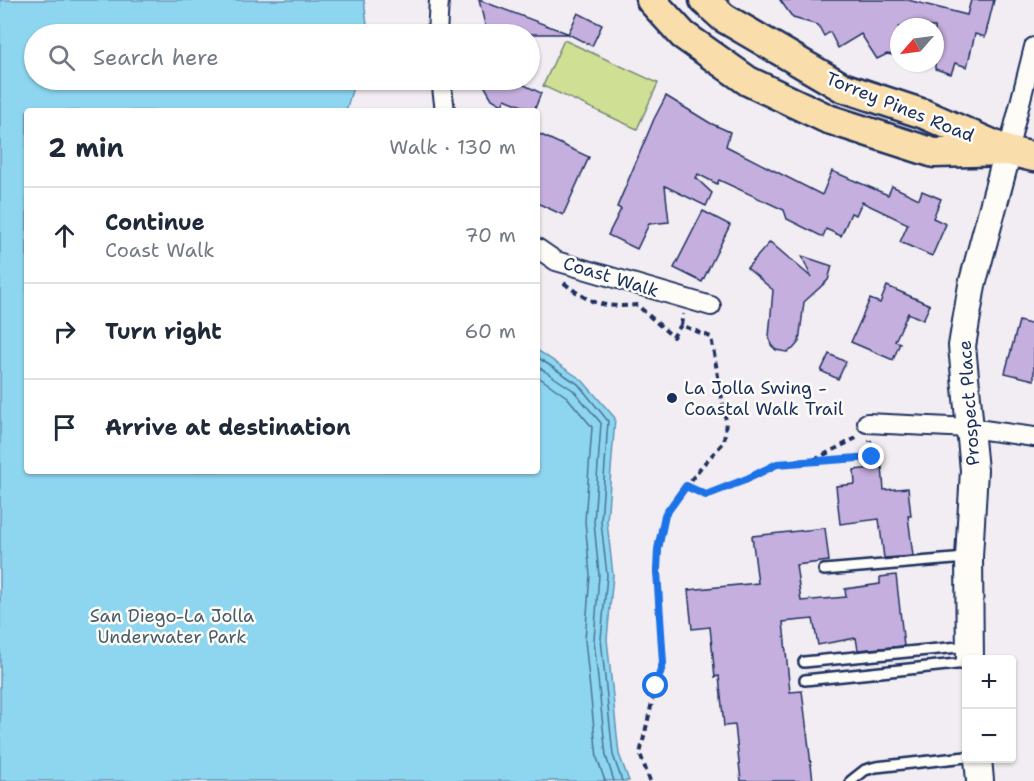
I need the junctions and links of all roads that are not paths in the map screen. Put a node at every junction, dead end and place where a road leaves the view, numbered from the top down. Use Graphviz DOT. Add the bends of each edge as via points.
graph roads {
  1 [pos="439,0"];
  2 [pos="651,0"];
  3 [pos="704,0"];
  4 [pos="438,24"];
  5 [pos="1034,47"];
  6 [pos="443,90"];
  7 [pos="446,108"];
  8 [pos="1021,154"];
  9 [pos="540,250"];
  10 [pos="711,306"];
  11 [pos="868,427"];
  12 [pos="970,428"];
  13 [pos="1034,437"];
  14 [pos="969,557"];
  15 [pos="824,570"];
  16 [pos="968,655"];
  17 [pos="962,656"];
  18 [pos="962,657"];
  19 [pos="804,662"];
  20 [pos="805,680"];
  21 [pos="962,757"];
  22 [pos="978,763"];
  23 [pos="851,781"];
  24 [pos="980,781"];
  1 -- 4 [label="street"];
  2 -- 8 [label="main road, Torrey Pines Road" via="682,35 748,81 828,119 934,153"];
  3 -- 8 [label="main road, Torrey Pines Road" via="724,18 842,87 924,114"];
  5 -- 8 [label="street, Prospect Place"];
  6 -- 7 [label="street"];
  8 -- 12 [label="main road, Prospect Place" via="972,285 962,346"];
  9 -- 10 [label="street, Coast Walk" via="556,261"];
  11 -- 12 [label="street"];
  12 -- 13 [label="street"];
  12 -- 14 [label="main road, Prospect Place" via="974,470"];
  14 -- 15 [label="lane"];
  14 -- 16 [label="main road, Prospect Place"];
  17 -- 19 [label="lane"];
  18 -- 20 [label="lane"];
  21 -- 23 [label="lane" via="876,767"];
  22 -- 24 [label="main road"];
}
